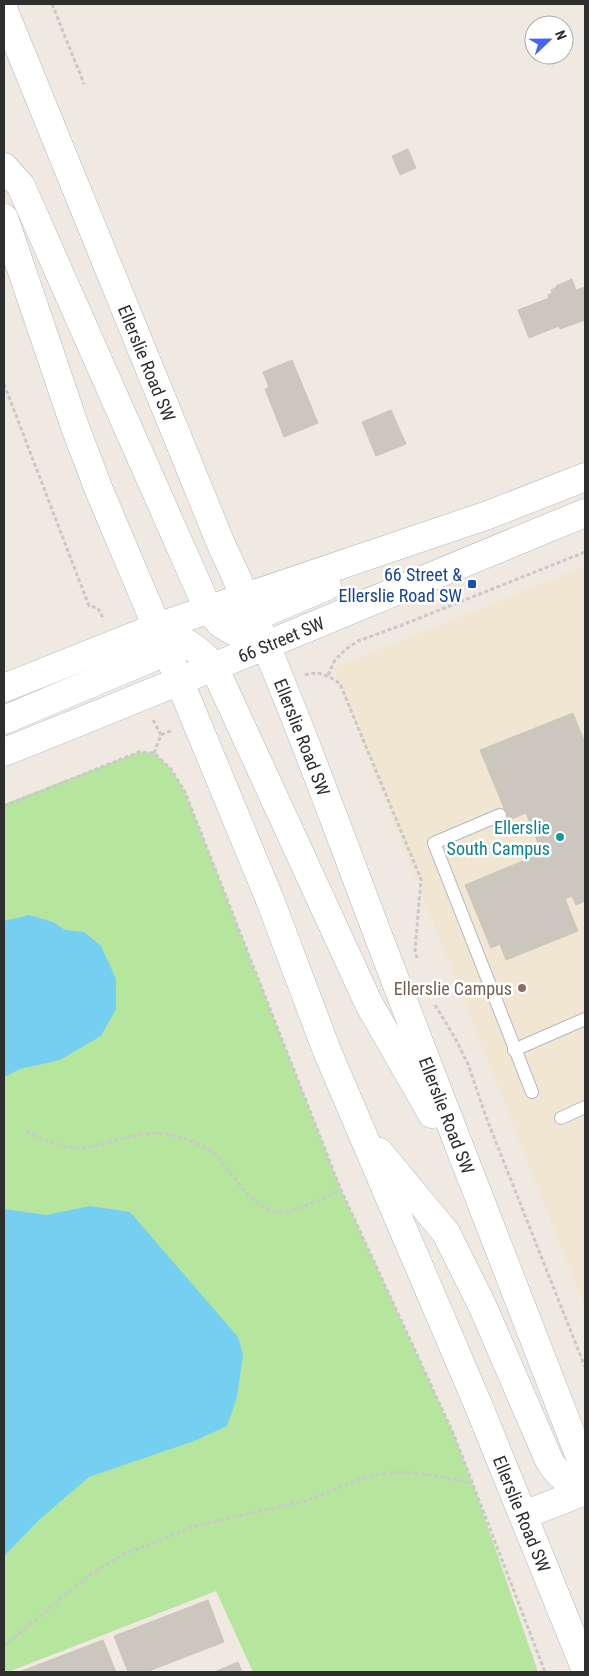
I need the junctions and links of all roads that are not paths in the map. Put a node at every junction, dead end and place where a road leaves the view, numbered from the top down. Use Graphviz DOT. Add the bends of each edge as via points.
graph roads {
  1 [pos="4,11"];
  2 [pos="4,167"];
  3 [pos="4,218"];
  4 [pos="585,476"];
  5 [pos="585,513"];
  6 [pos="232,616"];
  7 [pos="266,644"];
  8 [pos="186,648"];
  9 [pos="180,681"];
  10 [pos="4,688"];
  11 [pos="4,720"];
  12 [pos="4,752"];
  13 [pos="500,815"];
  14 [pos="585,1019"];
  15 [pos="514,1050"];
  16 [pos="532,1092"];
  17 [pos="585,1108"];
  18 [pos="561,1118"];
  19 [pos="360,1130"];
  20 [pos="475,1186"];
  21 [pos="585,1470"];
  22 [pos="585,1486"];
  23 [pos="585,1491"];
  24 [pos="524,1515"];
  25 [pos="585,1668"];
  1 -- 6 [label="main road, Ellerslie Road SW" via="222,544"];
  2 -- 6 [label="main road" via="21,186"];
  3 -- 8 [label="main road, Ellerslie Road SW" via="99,490"];
  4 -- 6 [label="main road" via="488,515 427,545"];
  5 -- 7 [label="main road, 66 Street SW"];
  6 -- 7 [label="main road"];
  6 -- 8 [label="main road, 66 Street SW"];
  6 -- 8 [label="main road"];
  7 -- 8 [label="main road, 66 Street SW"];
  7 -- 20 [label="main road, Ellerslie Road SW"];
  8 -- 9 [label="main road, 66 Street SW"];
  8 -- 9 [label="main road, Ellerslie Road SW"];
  8 -- 10 [label="main road, 66 Street SW"];
  8 -- 11 [label="main road"];
  8 -- 20 [label="main road" via="369,1004"];
  9 -- 12 [label="main road, 66 Street SW"];
  9 -- 19 [label="main road, Ellerslie Road SW"];
  13 -- 15 [label="lane" via="434,843"];
  14 -- 15 [label="lane"];
  15 -- 16 [label="lane"];
  17 -- 18 [label="lane"];
  19 -- 22 [label="main road" via="446,1233 482,1305 549,1460 558,1474"];
  19 -- 24 [label="main road, Ellerslie Road SW"];
  20 -- 21 [label="main road, Ellerslie Road SW"];
  23 -- 24 [label="main road"];
  24 -- 25 [label="main road, Ellerslie Road SW"];
}
